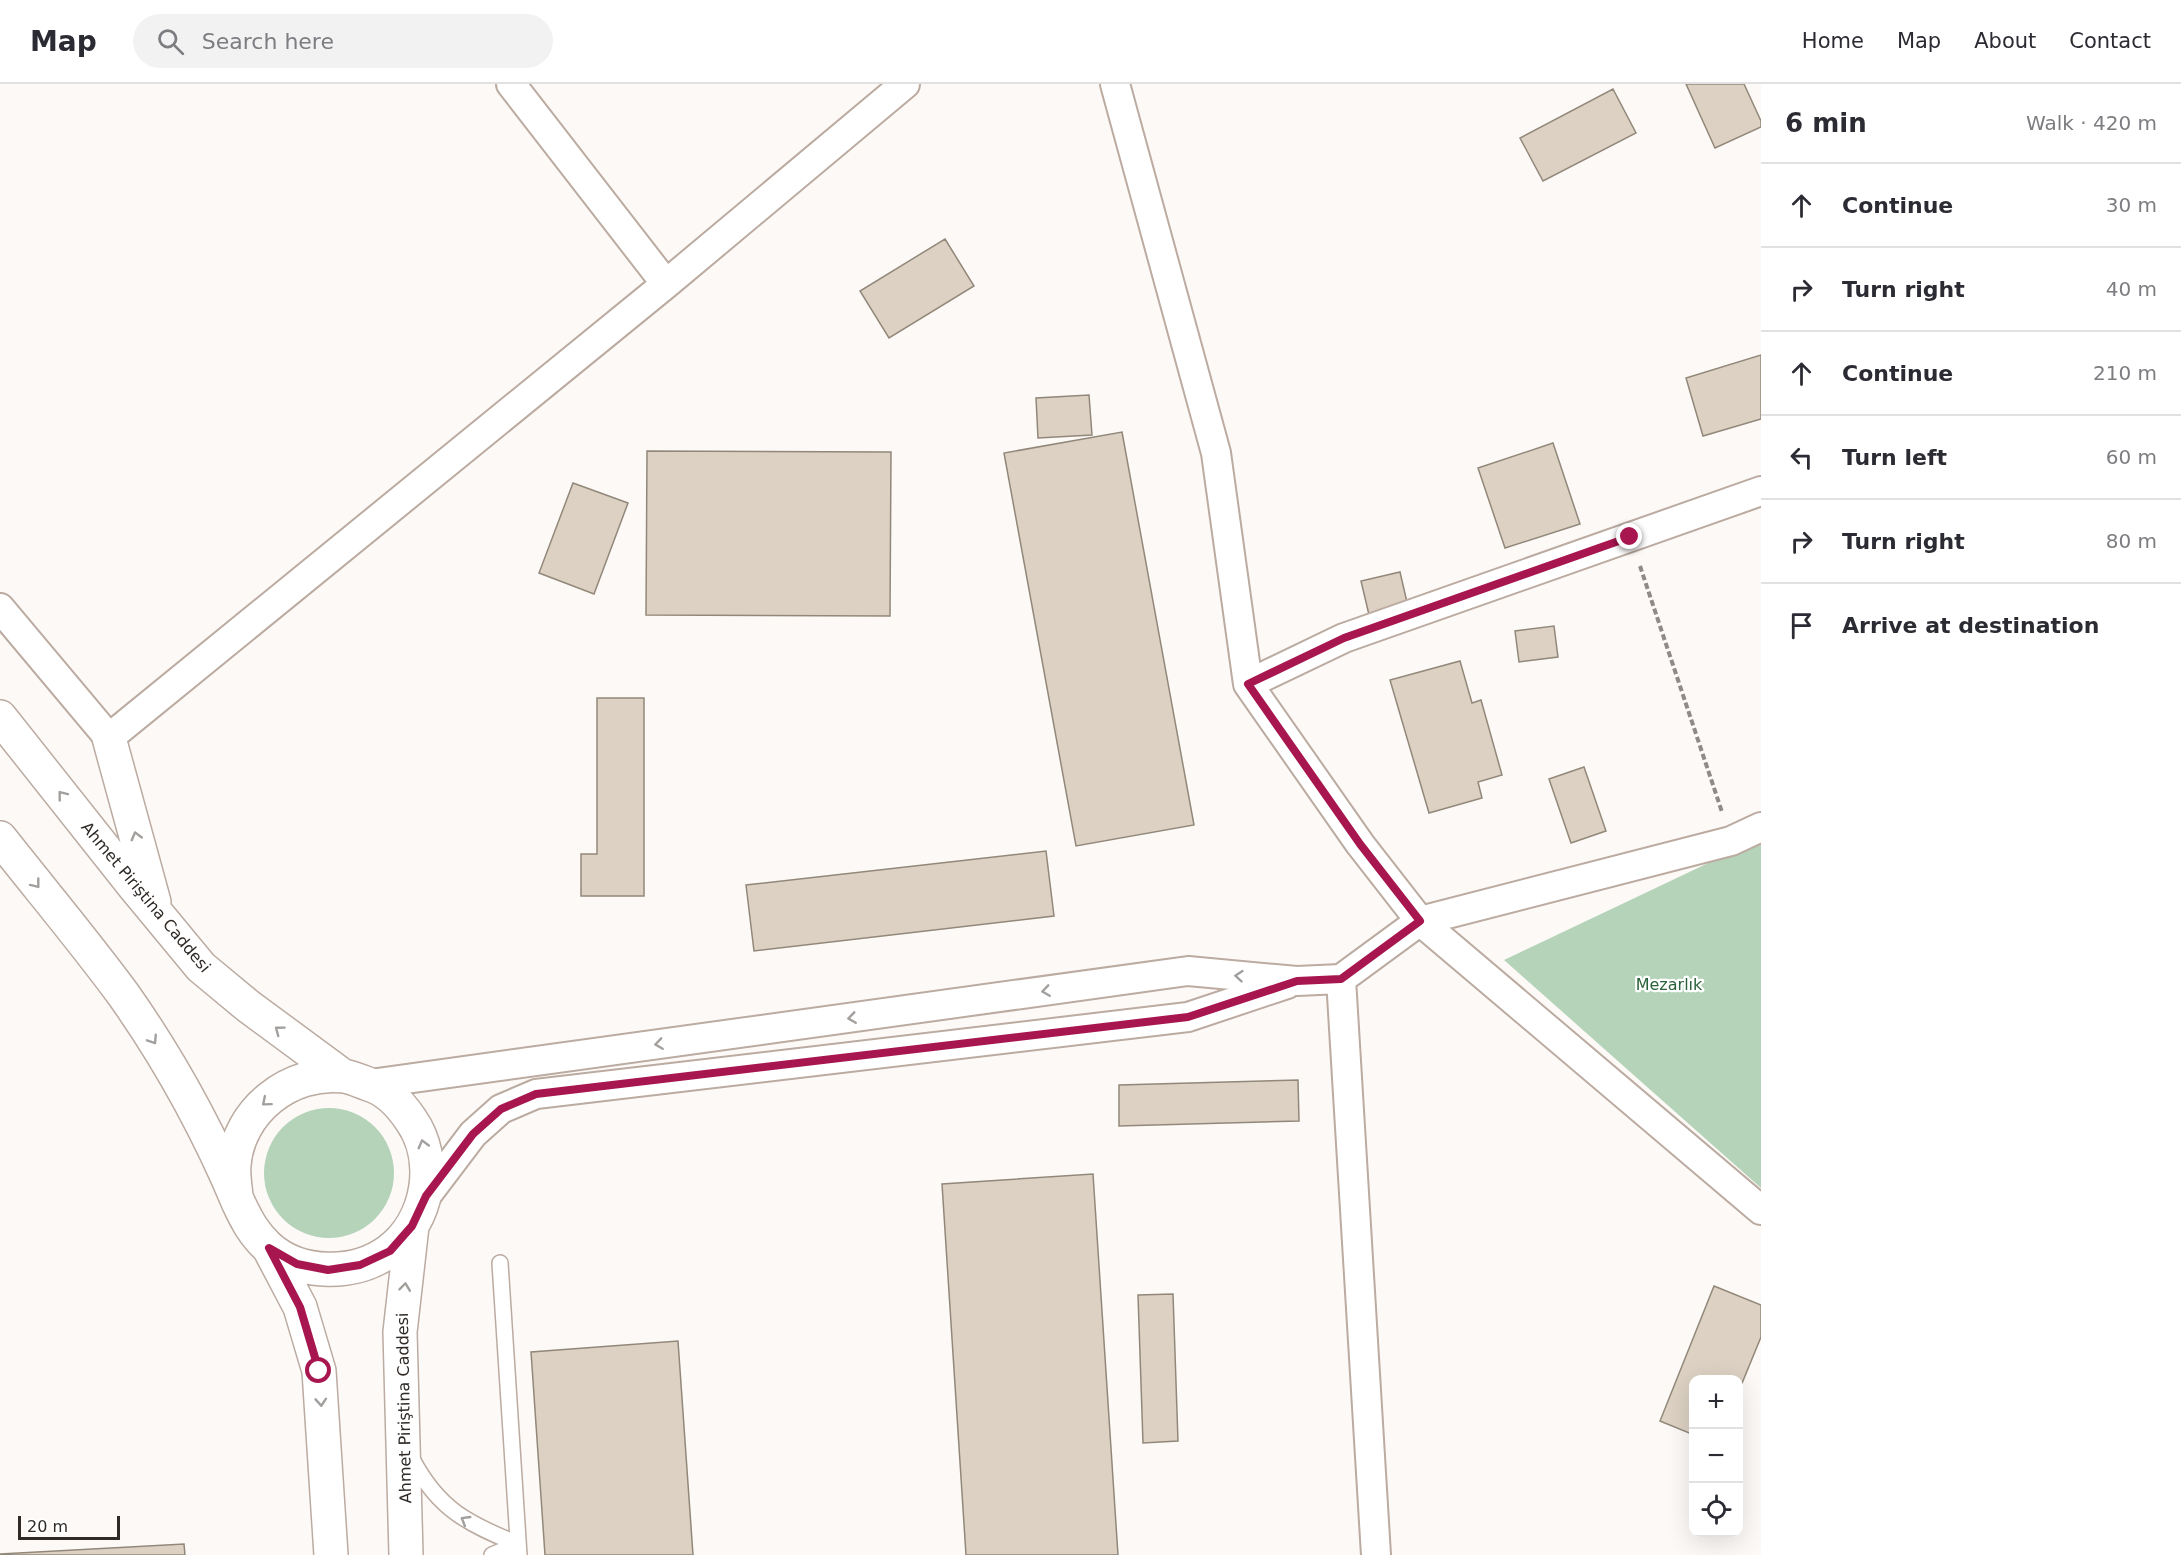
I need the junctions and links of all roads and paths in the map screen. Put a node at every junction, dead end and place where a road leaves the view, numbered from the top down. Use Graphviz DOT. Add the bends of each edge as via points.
graph roads {
  1 [pos="511,84"];
  2 [pos="905,84"];
  3 [pos="1115,84"];
  4 [pos="666,284"];
  5 [pos="1761,491"];
  6 [pos="1630,537"];
  7 [pos="0,608"];
  8 [pos="1248,684"];
  9 [pos="0,717"];
  10 [pos="109,738"];
  11 [pos="1761,827"];
  12 [pos="0,838"];
  13 [pos="1731,841"];
  14 [pos="156,913"];
  15 [pos="1420,921"];
  16 [pos="1341,979"];
  17 [pos="1297,981"];
  18 [pos="356,1080"];
  19 [pos="236,1196"];
  20 [pos="426,1196"];
  21 [pos="1761,1210"];
  22 [pos="412,1226"];
  23 [pos="269,1248"];
  24 [pos="500,1263"];
  25 [pos="403,1441"];
  26 [pos="519,1550"];
  27 [pos="331,1555"];
  28 [pos="406,1555"];
  29 [pos="492,1555"];
  30 [pos="1376,1555"];
  1 -- 4 [label="street"];
  2 -- 4 [label="street"];
  3 -- 8 [label="street" via="1216,453"];
  4 -- 10 [label="street"];
  5 -- 6 [label="street"];
  6 -- 8 [label="street" via="1344,638"];
  6 -- 13 [label="path"];
  7 -- 10 [label="street"];
  8 -- 15 [label="street" via="1360,844"];
  14 -- 9 [label="street, Ahmet Piriştina Caddesi, one-way"];
  14 -- 10 [label="street, one-way"];
  11 -- 13 [label="street"];
  12 -- 19 [label="street, one-way" via="123,994 183,1087"];
  13 -- 15 [label="street"];
  18 -- 14 [label="street, Ahmet Piriştina Caddesi, one-way" via="248,1006 201,967"];
  15 -- 16 [label="street"];
  15 -- 21 [label="street"];
  16 -- 17 [label="street"];
  16 -- 30 [label="street"];
  17 -- 18 [label="street, one-way" via="1188,971"];
  17 -- 20 [label="street" via="1188,1017 536,1094 501,1109 473,1134"];
  18 -- 19 [label="street, one-way" via="312,1077 282,1088 258,1108 238,1144 234,1165"];
  20 -- 18 [label="street, one-way" via="428,1163 419,1131 400,1105"];
  19 -- 23 [label="street" via="248,1225"];
  20 -- 22 [label="street"];
  22 -- 23 [label="street" via="390,1251 360,1265 328,1270 297,1264"];
  25 -- 22 [label="street, Ahmet Piriştina Caddesi, one-way" via="400,1332"];
  23 -- 27 [label="street, one-way" via="300,1307 319,1371"];
  24 -- 26 [label="lane"];
  26 -- 25 [label="lane, one-way" via="450,1510 423,1481"];
  25 -- 28 [label="street, Ahmet Piriştina Caddesi"];
  26 -- 29 [label="lane"];
}
